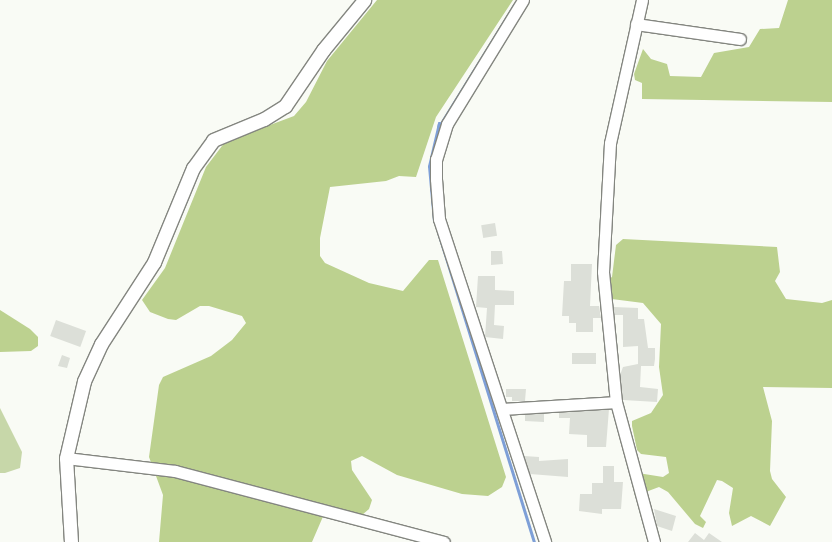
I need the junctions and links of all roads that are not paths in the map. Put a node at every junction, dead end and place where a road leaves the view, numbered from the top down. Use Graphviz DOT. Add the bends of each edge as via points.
graph roads {
  1 [pos="364,0"];
  2 [pos="523,0"];
  3 [pos="642,0"];
  4 [pos="636,24"];
  5 [pos="740,39"];
  6 [pos="616,402"];
  7 [pos="503,410"];
  8 [pos="66,458"];
  9 [pos="71,542"];
  10 [pos="444,542"];
  11 [pos="545,542"];
  12 [pos="654,542"];
  1 -- 8 [label="main road" via="323,50 285,106 264,119 228,131 204,150 154,262 101,344 84,381"];
  2 -- 7 [label="street" via="447,124 436,159 439,219"];
  3 -- 4 [label="street"];
  4 -- 5 [label="street"];
  4 -- 6 [label="street" via="610,143 603,272"];
  6 -- 7 [label="street"];
  6 -- 12 [label="street"];
  7 -- 11 [label="street"];
  8 -- 9 [label="main road"];
  8 -- 10 [label="street" via="175,471"];
}
